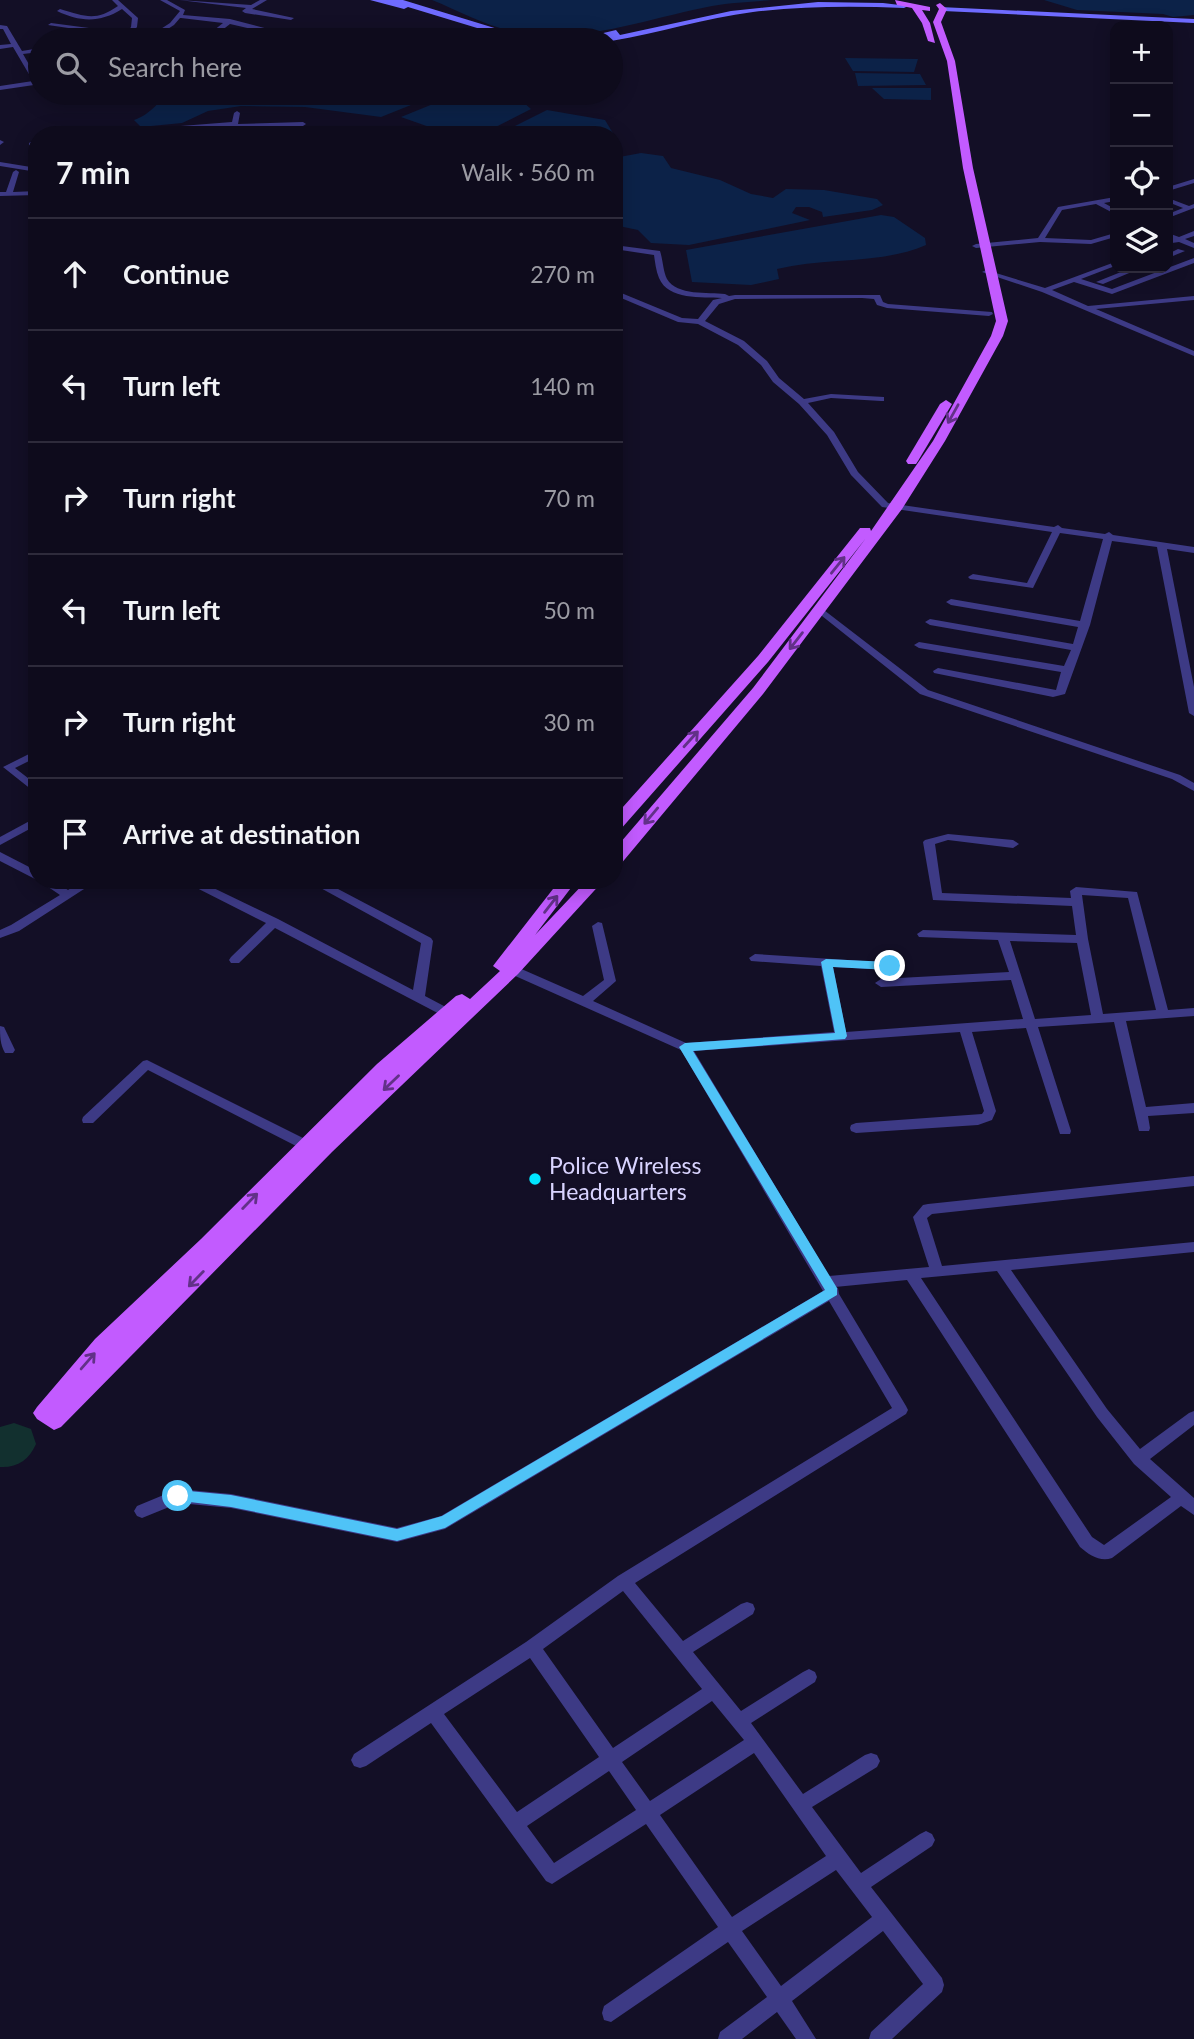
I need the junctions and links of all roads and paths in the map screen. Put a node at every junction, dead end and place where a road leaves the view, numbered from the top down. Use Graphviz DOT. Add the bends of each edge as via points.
graph roads {
  1 [pos="115,0"];
  2 [pos="163,0"];
  3 [pos="182,0"];
  4 [pos="264,0"];
  5 [pos="374,0"];
  6 [pos="816,0"];
  7 [pos="395,1"];
  8 [pos="901,3"];
  9 [pos="941,5"];
  10 [pos="122,6"];
  11 [pos="201,8"];
  12 [pos="916,8"];
  13 [pos="246,10"];
  14 [pos="60,11"];
  15 [pos="181,16"];
  16 [pos="291,18"];
  17 [pos="1192,21"];
  18 [pos="190,23"];
  19 [pos="226,24"];
  20 [pos="51,25"];
  21 [pos="0,27"];
  22 [pos="74,28"];
  23 [pos="133,28"];
  24 [pos="164,28"];
  25 [pos="223,28"];
  26 [pos="246,28"];
  27 [pos="480,28"];
  28 [pos="486,28"];
  29 [pos="623,31"];
  30 [pos="623,36"];
  31 [pos="15,45"];
  32 [pos="0,47"];
  33 [pos="28,52"];
  34 [pos="20,53"];
  35 [pos="28,67"];
  36 [pos="0,88"];
  37 [pos="28,89"];
  38 [pos="237,113"];
  39 [pos="303,115"];
  40 [pos="303,124"];
  41 [pos="234,125"];
  42 [pos="223,126"];
  43 [pos="0,164"];
  44 [pos="28,169"];
  45 [pos="28,171"];
  46 [pos="16,172"];
  47 [pos="0,173"];
  48 [pos="1194,181"];
  49 [pos="1173,187"];
  50 [pos="28,193"];
  51 [pos="0,194"];
  52 [pos="9,194"];
  53 [pos="1110,199"];
  54 [pos="1096,201"];
  55 [pos="1173,202"];
  56 [pos="1191,207"];
  57 [pos="1112,210"];
  58 [pos="1173,214"];
  59 [pos="1194,233"];
  60 [pos="1110,236"];
  61 [pos="1173,237"];
  62 [pos="1178,239"];
  63 [pos="1040,240"];
  64 [pos="1173,241"];
  65 [pos="980,246"];
  66 [pos="1194,246"];
  67 [pos="623,248"];
  68 [pos="1181,251"];
  69 [pos="1173,254"];
  70 [pos="1194,260"];
  71 [pos="1110,266"];
  72 [pos="989,273"];
  73 [pos="1125,273"];
  74 [pos="1153,273"];
  75 [pos="1158,275"];
  76 [pos="1073,279"];
  77 [pos="1100,282"];
  78 [pos="1045,290"];
  79 [pos="623,296"];
  80 [pos="735,296"];
  81 [pos="1194,298"];
  82 [pos="1087,307"];
  83 [pos="989,314"];
  84 [pos="700,321"];
  85 [pos="1194,354"];
  86 [pos="881,399"];
  87 [pos="802,402"];
  88 [pos="890,505"];
  89 [pos="1058,528"];
  90 [pos="1109,536"];
  91 [pos="1161,544"];
  92 [pos="1194,550"];
  93 [pos="973,577"];
  94 [pos="951,602"];
  95 [pos="820,610"];
  96 [pos="930,622"];
  97 [pos="1084,625"];
  98 [pos="1181,638"];
  99 [pos="1194,639"];
  100 [pos="919,645"];
  101 [pos="1077,648"];
  102 [pos="938,670"];
  103 [pos="1068,670"];
  104 [pos="1192,694"];
  105 [pos="1194,713"];
  106 [pos="28,756"];
  107 [pos="4,764"];
  108 [pos="28,784"];
  109 [pos="1194,788"];
  110 [pos="623,817"];
  111 [pos="28,825"];
  112 [pos="0,842"];
  113 [pos="1013,844"];
  114 [pos="623,850"];
  115 [pos="0,856"];
  116 [pos="28,871"];
  117 [pos="59,889"];
  118 [pos="78,889"];
  119 [pos="206,889"];
  120 [pos="329,889"];
  121 [pos="335,889"];
  122 [pos="563,889"];
  123 [pos="587,889"];
  124 [pos="69,895"];
  125 [pos="344,897"];
  126 [pos="1077,902"];
  127 [pos="274,922"];
  128 [pos="598,926"];
  129 [pos="0,934"];
  130 [pos="923,934"];
  131 [pos="1003,936"];
  132 [pos="1082,939"];
  133 [pos="755,958"];
  134 [pos="235,960"];
  135 [pos="826,962"];
  136 [pos="890,966"];
  137 [pos="507,968"];
  138 [pos="1014,976"];
  139 [pos="881,983"];
  140 [pos="418,999"];
  141 [pos="584,1002"];
  142 [pos="1194,1012"];
  143 [pos="1163,1014"];
  144 [pos="454,1016"];
  145 [pos="1119,1017"];
  146 [pos="1098,1018"];
  147 [pos="1030,1023"];
  148 [pos="965,1028"];
  149 [pos="0,1030"];
  150 [pos="841,1036"];
  151 [pos="685,1047"];
  152 [pos="9,1050"];
  153 [pos="1194,1108"];
  154 [pos="1140,1112"];
  155 [pos="88,1120"];
  156 [pos="856,1128"];
  157 [pos="1144,1128"];
  158 [pos="1065,1131"];
  159 [pos="315,1146"];
  160 [pos="1194,1181"];
  161 [pos="1194,1247"];
  162 [pos="1000,1265"];
  163 [pos="937,1271"];
  164 [pos="911,1274"];
  165 [pos="830,1287"];
  166 [pos="49,1417"];
  167 [pos="1194,1417"];
  168 [pos="1139,1459"];
  169 [pos="1188,1502"];
  170 [pos="142,1511"];
  171 [pos="624,1581"];
  172 [pos="747,1609"];
  173 [pos="531,1647"];
  174 [pos="681,1651"];
  175 [pos="809,1676"];
  176 [pos="713,1691"];
  177 [pos="432,1711"];
  178 [pos="739,1721"];
  179 [pos="755,1742"];
  180 [pos="360,1760"];
  181 [pos="612,1760"];
  182 [pos="871,1761"];
  183 [pos="800,1805"];
  184 [pos="647,1811"];
  185 [pos="515,1824"];
  186 [pos="926,1840"];
  187 [pos="838,1858"];
  188 [pos="859,1885"];
  189 [pos="885,1918"];
  190 [pos="730,1929"];
  191 [pos="778,2000"];
  192 [pos="611,2013"];
  193 [pos="727,2039"];
  194 [pos="807,2039"];
  195 [pos="878,2039"];
  1 -- 10 [label="street"];
  2 -- 15 [label="street" via="183,11"];
  3 -- 13 [label="street"];
  4 -- 13 [label="street"];
  5 -- 7 [label="main road"];
  6 -- 29 [label="main road" via="739,7"];
  7 -- 27 [label="main road"];
  7 -- 28 [label="main road"];
  8 -- 12 [label="main road"];
  8 -- 30 [label="main road" via="769,8"];
  9 -- 12 [label="main road"];
  9 -- 17 [label="main road"];
  9 -- 65 [label="main road" via="937,22 951,61"];
  10 -- 14 [label="street" via="99,20"];
  10 -- 23 [label="street" via="136,23"];
  11 -- 13 [label="street"];
  12 -- 65 [label="main road" via="938,60"];
  13 -- 16 [label="street"];
  13 -- 19 [label="street"];
  15 -- 19 [label="street"];
  15 -- 24 [label="street"];
  18 -- 19 [label="street"];
  19 -- 25 [label="street"];
  19 -- 26 [label="street"];
  20 -- 22 [label="street"];
  21 -- 31 [label="street" via="5,27"];
  31 -- 32 [label="street"];
  31 -- 34 [label="street"];
  33 -- 34 [label="street"];
  34 -- 35 [label="street"];
  36 -- 37 [label="street"];
  38 -- 41 [label="street"];
  39 -- 40 [label="street"];
  40 -- 41 [label="street"];
  41 -- 42 [label="street"];
  43 -- 44 [label="street"];
  45 -- 46 [label="street"];
  46 -- 47 [label="street"];
  46 -- 52 [label="street"];
  48 -- 49 [label="street"];
  50 -- 52 [label="street"];
  51 -- 52 [label="street"];
  53 -- 54 [label="street"];
  54 -- 57 [label="street"];
  54 -- 63 [label="street" via="1060,208"];
  55 -- 56 [label="street"];
  56 -- 58 [label="street"];
  59 -- 62 [label="street"];
  60 -- 63 [label="street" via="1091,242"];
  61 -- 62 [label="street"];
  62 -- 64 [label="street"];
  62 -- 66 [label="street"];
  63 -- 65 [label="street"];
  65 -- 72 [label="main road"];
  67 -- 80 [label="street" via="657,253 663,279 677,291"];
  68 -- 69 [label="street"];
  70 -- 75 [label="street"];
  71 -- 76 [label="street"];
  72 -- 78 [label="street"];
  72 -- 83 [label="main road"];
  72 -- 88 [label="main road, one-way" via="1002,321 997,336 939,441"];
  73 -- 77 [label="street"];
  74 -- 75 [label="street"];
  75 -- 76 [label="street" via="1112,292"];
  76 -- 78 [label="street"];
  78 -- 82 [label="street"];
  79 -- 84 [label="street" via="681,320"];
  80 -- 83 [label="street" via="877,297 880,303 901,308"];
  80 -- 84 [label="street" via="716,302"];
  81 -- 82 [label="street"];
  82 -- 85 [label="street"];
  83 -- 88 [label="main road" via="988,332"];
  84 -- 87 [label="street" via="741,342"];
  86 -- 87 [label="street" via="831,396"];
  87 -- 88 [label="street" via="831,434 854,473"];
  88 -- 89 [label="street"];
  88 -- 95 [label="main road"];
  110 -- 88 [label="main road, one-way" via="763,659"];
  89 -- 90 [label="street"];
  89 -- 93 [label="street" via="1030,586"];
  90 -- 91 [label="street"];
  90 -- 97 [label="street"];
  91 -- 92 [label="street"];
  91 -- 98 [label="street"];
  94 -- 97 [label="street"];
  95 -- 109 [label="street" via="924,692 1176,777"];
  95 -- 114 [label="main road, one-way"];
  96 -- 101 [label="street"];
  97 -- 101 [label="street"];
  98 -- 99 [label="street"];
  98 -- 104 [label="street"];
  100 -- 103 [label="street"];
  101 -- 103 [label="street"];
  102 -- 103 [label="street" via="1053,694 1061,692"];
  104 -- 105 [label="street"];
  106 -- 107 [label="street"];
  107 -- 108 [label="street"];
  111 -- 112 [label="street"];
  113 -- 126 [label="street" via="948,837 929,842 937,897"];
  115 -- 116 [label="street"];
  117 -- 124 [label="street"];
  118 -- 124 [label="street"];
  119 -- 127 [label="street"];
  120 -- 125 [label="street"];
  121 -- 125 [label="street"];
  137 -- 122 [label="main road, one-way"];
  123 -- 137 [label="main road"];
  124 -- 129 [label="street"];
  125 -- 140 [label="street" via="427,941"];
  126 -- 132 [label="street"];
  126 -- 143 [label="street" via="1076,891 1133,895"];
  127 -- 134 [label="street"];
  127 -- 140 [label="street"];
  128 -- 141 [label="street" via="610,981"];
  130 -- 131 [label="street"];
  131 -- 132 [label="street"];
  131 -- 138 [label="street"];
  132 -- 146 [label="street"];
  133 -- 135 [label="street"];
  135 -- 136 [label="street"];
  135 -- 150 [label="street"];
  137 -- 141 [label="street"];
  137 -- 144 [label="main road"];
  138 -- 139 [label="street"];
  138 -- 147 [label="street"];
  140 -- 144 [label="street"];
  141 -- 151 [label="street"];
  142 -- 143 [label="street"];
  143 -- 145 [label="street"];
  144 -- 159 [label="main road" via="383,1069"];
  145 -- 146 [label="street"];
  145 -- 154 [label="street"];
  146 -- 147 [label="street"];
  147 -- 148 [label="street"];
  147 -- 158 [label="street"];
  148 -- 150 [label="street"];
  148 -- 156 [label="street" via="990,1111 987,1117"];
  149 -- 152 [label="street"];
  150 -- 151 [label="street"];
  151 -- 165 [label="street"];
  153 -- 154 [label="street"];
  154 -- 157 [label="street"];
  155 -- 159 [label="street" via="147,1064"];
  159 -- 166 [label="main road"];
  160 -- 163 [label="street" via="928,1209 920,1217"];
  161 -- 162 [label="street"];
  162 -- 163 [label="street"];
  162 -- 168 [label="street"];
  163 -- 164 [label="street"];
  164 -- 165 [label="street"];
  164 -- 169 [label="street" via="1095,1550 1106,1553"];
  165 -- 170 [label="street" via="445,1522 397,1535 231,1501 178,1496"];
  165 -- 171 [label="street" via="901,1410"];
  167 -- 168 [label="street"];
  168 -- 169 [label="street"];
  171 -- 173 [label="street"];
  171 -- 174 [label="street"];
  172 -- 174 [label="street"];
  173 -- 177 [label="street"];
  173 -- 181 [label="street"];
  174 -- 176 [label="street"];
  175 -- 178 [label="street"];
  176 -- 178 [label="street"];
  176 -- 181 [label="street"];
  177 -- 180 [label="street"];
  177 -- 185 [label="street"];
  178 -- 179 [label="street"];
  179 -- 183 [label="street"];
  179 -- 184 [label="street"];
  181 -- 184 [label="street"];
  181 -- 185 [label="street"];
  182 -- 183 [label="street"];
  183 -- 187 [label="street"];
  184 -- 185 [label="street" via="552,1875"];
  184 -- 190 [label="street"];
  186 -- 188 [label="street"];
  187 -- 188 [label="street"];
  187 -- 190 [label="street"];
  188 -- 189 [label="street"];
  189 -- 191 [label="street"];
  189 -- 195 [label="street" via="935,1985"];
  190 -- 191 [label="street"];
  190 -- 192 [label="street"];
  191 -- 193 [label="street"];
  191 -- 194 [label="street"];
}
